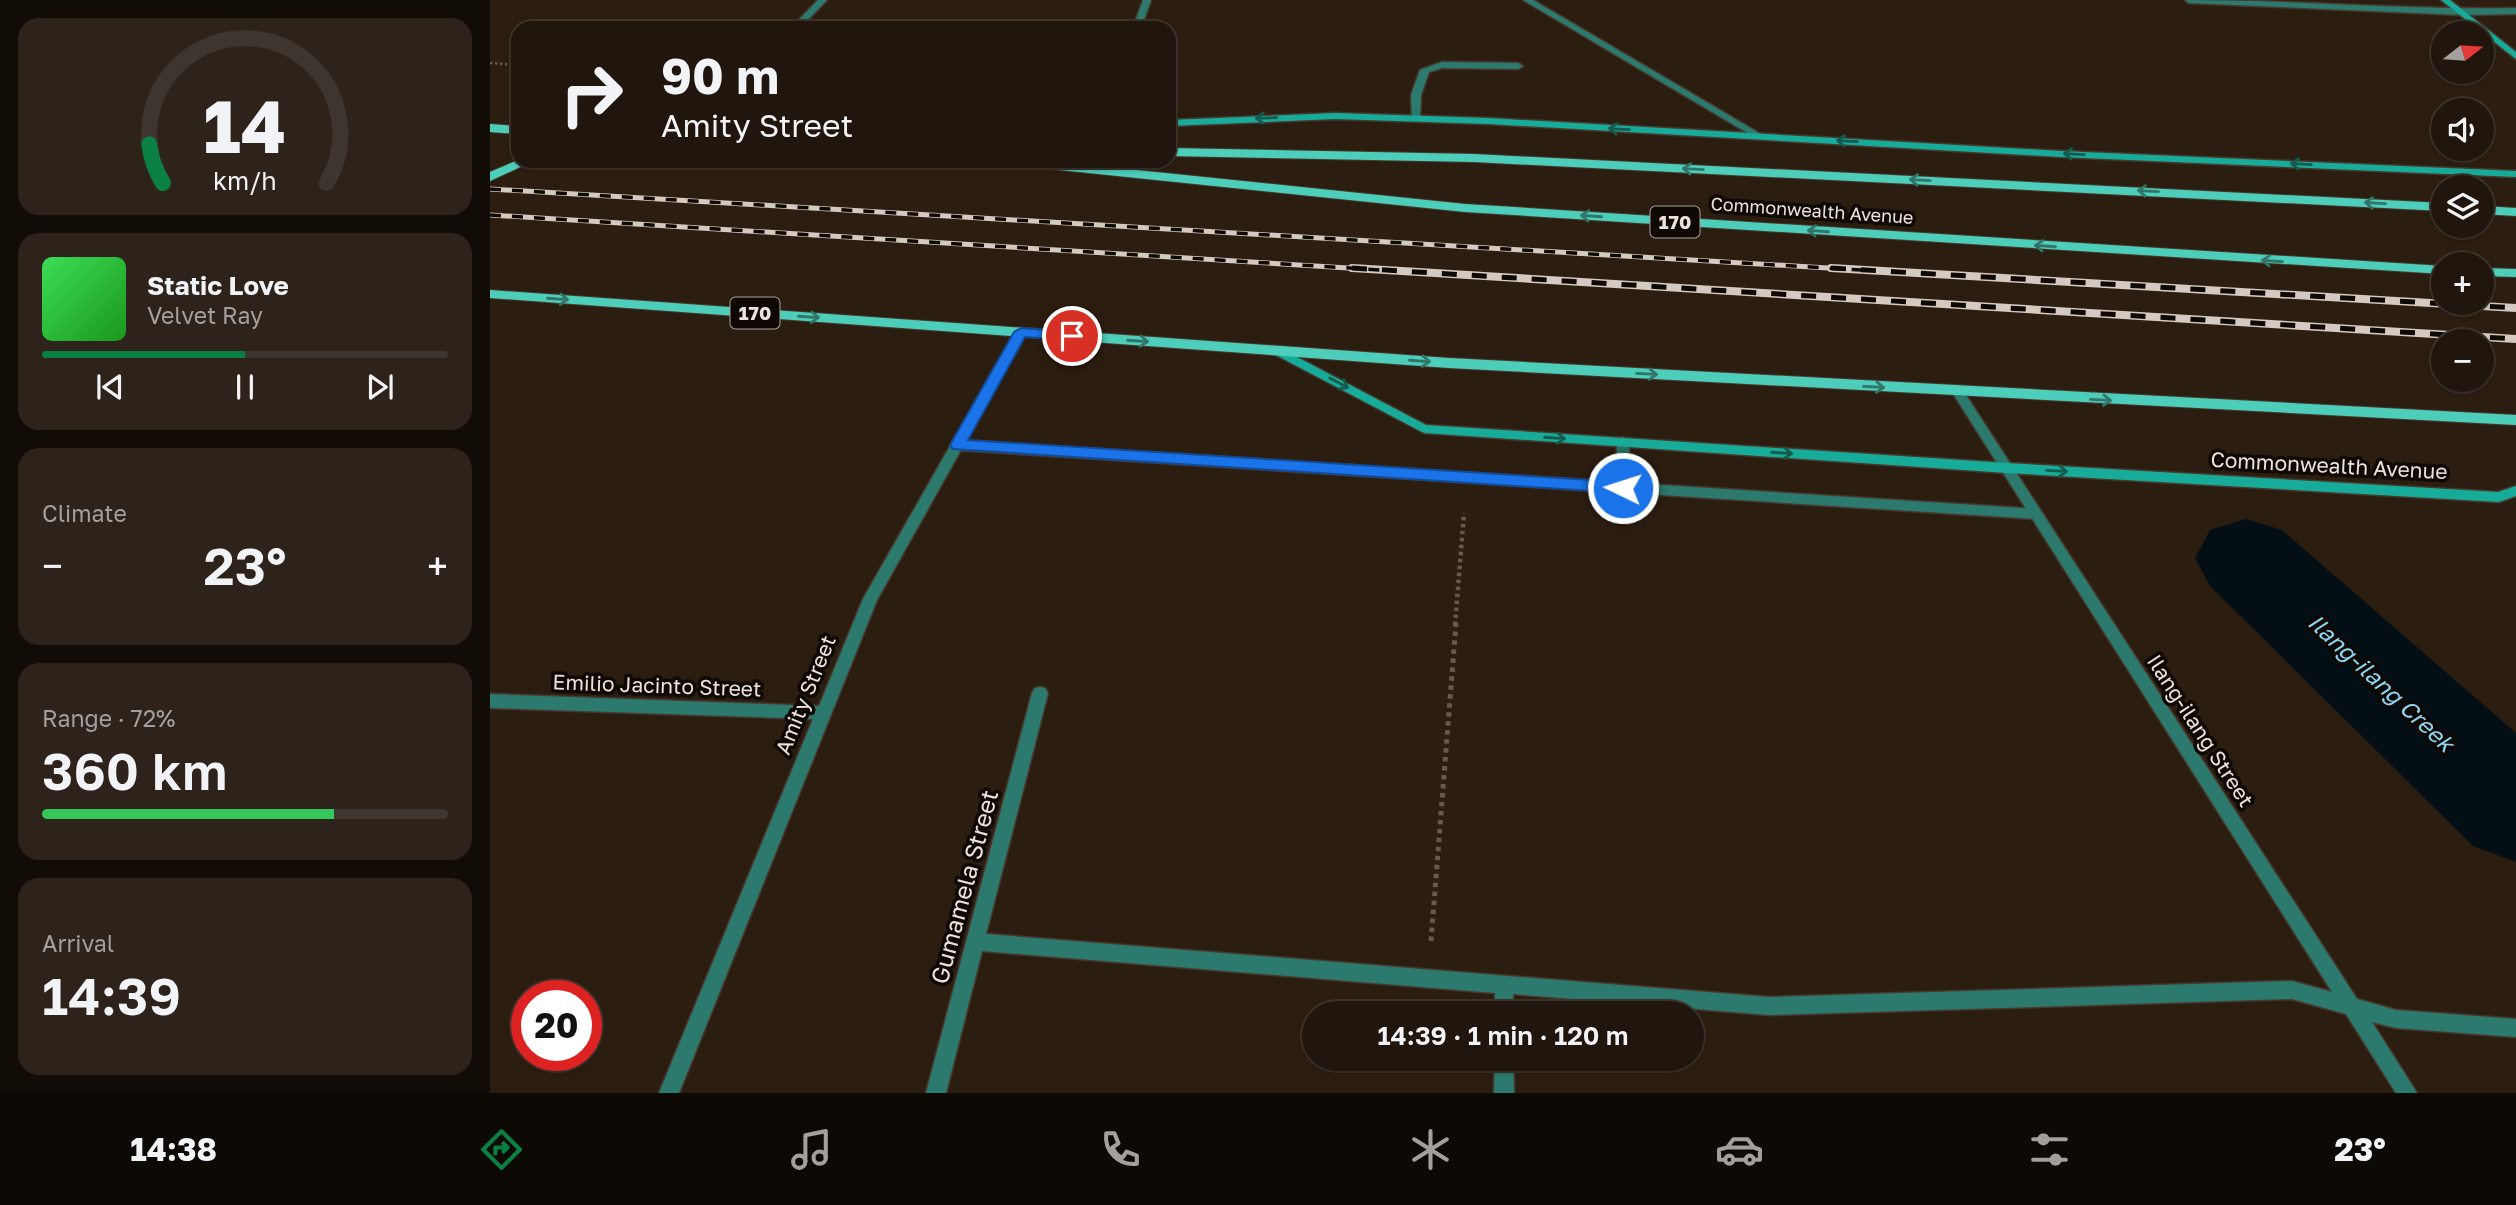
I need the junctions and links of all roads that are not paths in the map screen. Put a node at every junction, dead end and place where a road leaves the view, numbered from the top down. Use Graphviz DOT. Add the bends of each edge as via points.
graph roads {
  1 [pos="823,0"];
  2 [pos="1147,0"];
  3 [pos="1527,0"];
  4 [pos="2189,0"];
  5 [pos="2445,0"];
  6 [pos="2516,11"];
  7 [pos="2462,12"];
  8 [pos="802,21"];
  9 [pos="1140,21"];
  10 [pos="2516,56"];
  11 [pos="1518,66"];
  12 [pos="1415,119"];
  13 [pos="1176,123"];
  14 [pos="490,128"];
  15 [pos="511,130"];
  16 [pos="1759,136"];
  17 [pos="1176,152"];
  18 [pos="511,168"];
  19 [pos="1079,168"];
  20 [pos="2516,174"];
  21 [pos="490,177"];
  22 [pos="2431,206"];
  23 [pos="2494,211"];
  24 [pos="2516,212"];
  25 [pos="2431,269"];
  26 [pos="2494,272"];
  27 [pos="2516,273"];
  28 [pos="490,294"];
  29 [pos="1021,332"];
  30 [pos="1278,351"];
  31 [pos="1958,392"];
  32 [pos="2516,420"];
  33 [pos="1623,442"];
  34 [pos="958,445"];
  35 [pos="2007,468"];
  36 [pos="1623,488"];
  37 [pos="2516,491"];
  38 [pos="2036,514"];
  39 [pos="1040,693"];
  40 [pos="490,701"];
  41 [pos="823,713"];
  42 [pos="977,942"];
  43 [pos="1504,985"];
  44 [pos="1504,1001"];
  45 [pos="2352,1007"];
  46 [pos="2516,1028"];
  47 [pos="1504,1071"];
  48 [pos="669,1093"];
  49 [pos="936,1093"];
  50 [pos="1504,1093"];
  51 [pos="2407,1093"];
  1 -- 8 [label="street"];
  2 -- 9 [label="street"];
  3 -- 16 [label="street"];
  4 -- 7 [label="street"];
  5 -- 7 [label="street"];
  6 -- 7 [label="street"];
  7 -- 10 [label="street"];
  11 -- 12 [label="street" via="1442,65 1425,70 1416,95"];
  12 -- 13 [label="street, one-way" via="1335,116"];
  16 -- 12 [label="street, one-way"];
  14 -- 15 [label="main road"];
  20 -- 16 [label="street, one-way"];
  22 -- 17 [label="main road, one-way" via="1474,158"];
  18 -- 21 [label="main road"];
  25 -- 19 [label="main road, Commonwealth Avenue / 170, one-way" via="1465,208"];
  23 -- 24 [label="main road"];
  26 -- 27 [label="main road"];
  28 -- 29 [label="main road, Commonwealth Avenue / 170, one-way"];
  29 -- 30 [label="main road, Commonwealth Avenue / 170, one-way"];
  29 -- 34 [label="street, Amity Street"];
  30 -- 31 [label="main road, Commonwealth Avenue / 170, one-way"];
  30 -- 33 [label="street, Commonwealth Avenue / 170, one-way" via="1424,429"];
  31 -- 32 [label="main road, Commonwealth Avenue / 170, one-way"];
  31 -- 35 [label="street, Ilang-ilang Street"];
  33 -- 35 [label="street, Commonwealth Avenue / 170, one-way"];
  33 -- 36 [label="street"];
  34 -- 36 [label="street"];
  34 -- 41 [label="street, Amity Street" via="870,599"];
  35 -- 37 [label="street, Commonwealth Avenue / 170, one-way" via="2500,497"];
  35 -- 38 [label="street, Ilang-ilang Street"];
  36 -- 38 [label="street"];
  38 -- 45 [label="street, Ilang-ilang Street"];
  39 -- 42 [label="street, Gumamela Street"];
  40 -- 41 [label="street, Emilio Jacinto Street"];
  41 -- 48 [label="street, Amity Street"];
  42 -- 43 [label="street"];
  42 -- 49 [label="street, Gumamela Street"];
  43 -- 44 [label="street"];
  43 -- 45 [label="street" via="1769,1006 2292,990"];
  45 -- 46 [label="street" via="2396,1019"];
  45 -- 51 [label="street, Ilang-ilang Street"];
  47 -- 50 [label="street"];
}
